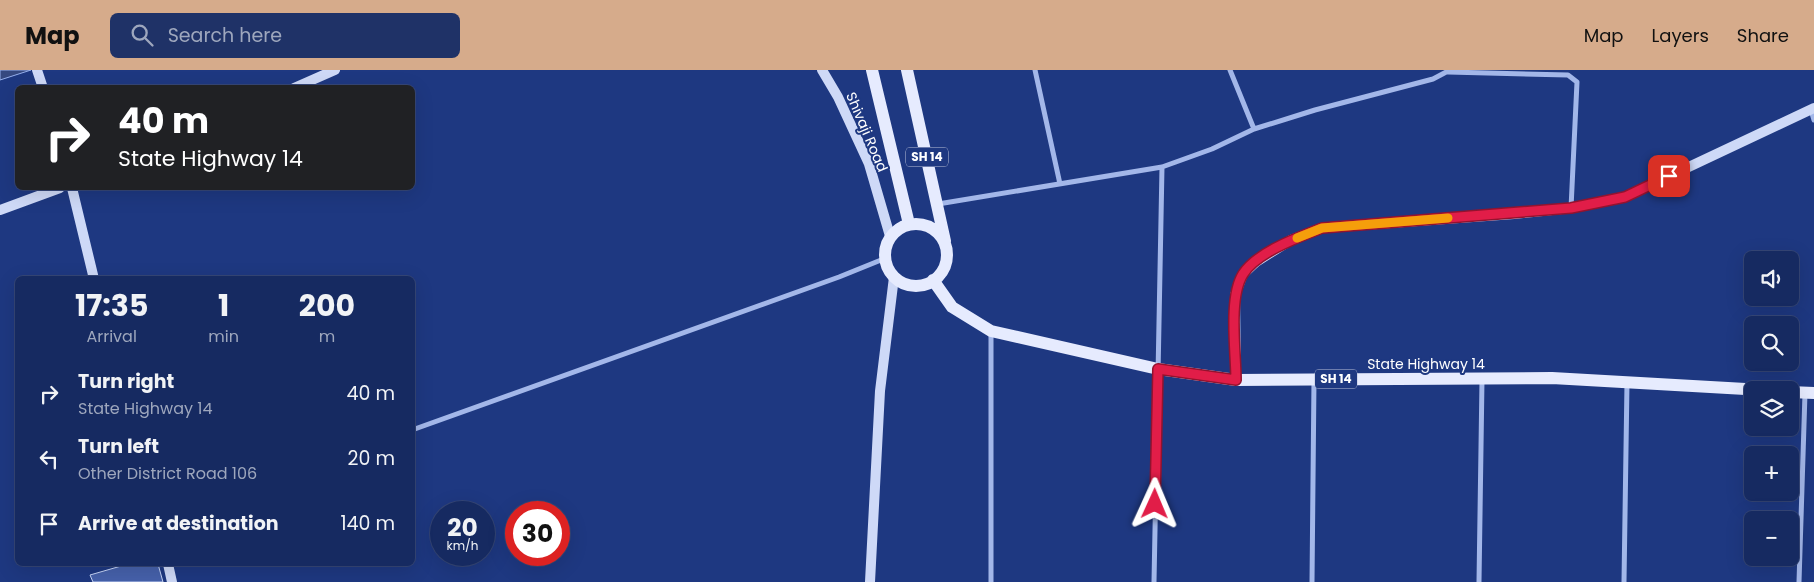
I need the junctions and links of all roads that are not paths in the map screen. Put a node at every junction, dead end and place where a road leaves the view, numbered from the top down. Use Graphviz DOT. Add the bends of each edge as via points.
graph roads {
  1 [pos="37,70"];
  2 [pos="334,70"];
  3 [pos="822,70"];
  4 [pos="872,70"];
  5 [pos="907,70"];
  6 [pos="1035,70"];
  7 [pos="1230,70"];
  8 [pos="1449,71"];
  9 [pos="42,85"];
  10 [pos="301,85"];
  11 [pos="1812,109"];
  12 [pos="1814,120"];
  13 [pos="1254,129"];
  14 [pos="1162,166"];
  15 [pos="1060,184"];
  16 [pos="55,190"];
  17 [pos="72,190"];
  18 [pos="938,204"];
  19 [pos="1571,208"];
  20 [pos="0,210"];
  21 [pos="908,224"];
  22 [pos="890,236"];
  23 [pos="945,244"];
  24 [pos="886,258"];
  25 [pos="93,276"];
  26 [pos="894,277"];
  27 [pos="933,280"];
  28 [pos="991,331"];
  29 [pos="1158,369"];
  30 [pos="1482,378"];
  31 [pos="1236,380"];
  32 [pos="1314,380"];
  33 [pos="1627,382"];
  34 [pos="1744,389"];
  35 [pos="1810,393"];
  36 [pos="415,429"];
  37 [pos="168,566"];
  38 [pos="172,582"];
  39 [pos="870,582"];
  40 [pos="991,582"];
  41 [pos="1154,582"];
  42 [pos="1312,582"];
  43 [pos="1479,582"];
  44 [pos="1624,582"];
  45 [pos="1799,582"];
  1 -- 9 [label="street"];
  2 -- 10 [label="street"];
  3 -- 22 [label="street, Shivaji Road" via="869,164"];
  4 -- 21 [label="main road, SH 14"];
  5 -- 18 [label="main road, SH 14"];
  6 -- 15 [label="street"];
  7 -- 13 [label="street"];
  8 -- 13 [label="street" via="1433,79"];
  8 -- 19 [label="street" via="1568,75 1574,78 1577,82"];
  11 -- 12 [label="street"];
  11 -- 19 [label="street" via="1625,197"];
  13 -- 14 [label="street" via="1212,149"];
  14 -- 15 [label="street"];
  14 -- 29 [label="street"];
  15 -- 18 [label="street"];
  16 -- 20 [label="street"];
  17 -- 25 [label="street"];
  18 -- 23 [label="main road, SH 14"];
  19 -- 31 [label="street" via="1322,228 1291,240 1243,274 1236,296"];
  21 -- 22 [label="main road"];
  21 -- 23 [label="main road" via="931,227"];
  22 -- 24 [label="main road"];
  23 -- 27 [label="main road" via="946,264"];
  24 -- 26 [label="main road"];
  24 -- 36 [label="street"];
  26 -- 27 [label="main road" via="913,286"];
  26 -- 39 [label="street" via="880,390"];
  27 -- 28 [label="main road, State Highway 14 / SH 14" via="952,307"];
  28 -- 29 [label="main road, State Highway 14 / SH 14"];
  28 -- 40 [label="street"];
  29 -- 31 [label="main road, State Highway 14 / SH 14"];
  29 -- 41 [label="street"];
  30 -- 32 [label="main road, State Highway 14 / SH 14"];
  30 -- 33 [label="main road, State Highway 14 / SH 14"];
  30 -- 43 [label="street"];
  31 -- 32 [label="main road, State Highway 14 / SH 14"];
  32 -- 42 [label="street"];
  33 -- 34 [label="main road, State Highway 14 / SH 14"];
  33 -- 44 [label="street"];
  35 -- 45 [label="street"];
  37 -- 38 [label="street"];
}
